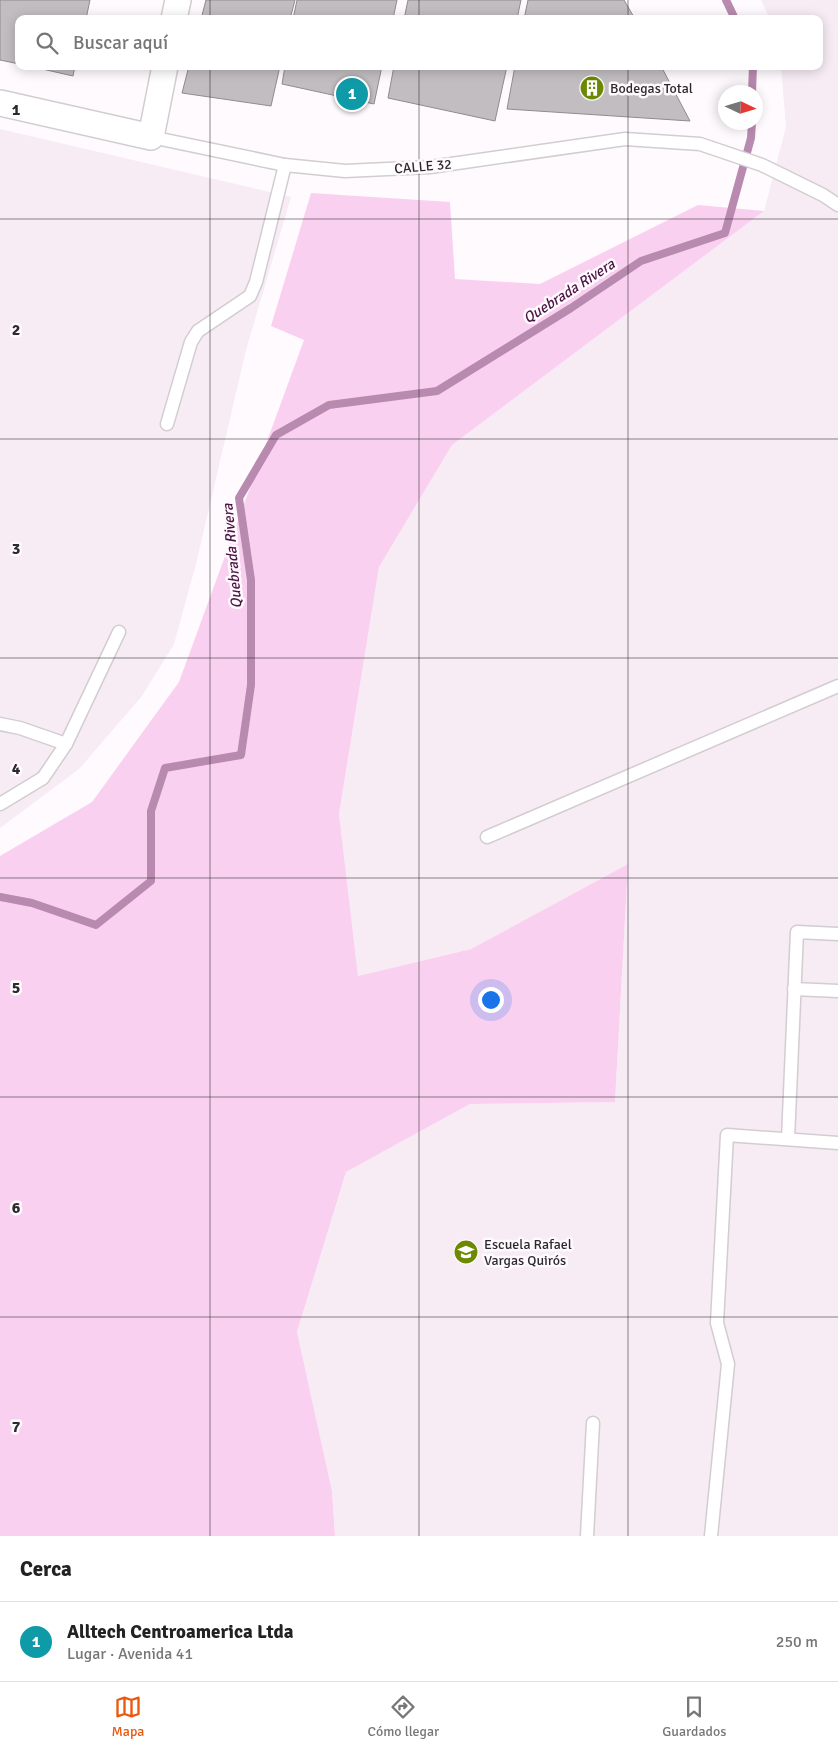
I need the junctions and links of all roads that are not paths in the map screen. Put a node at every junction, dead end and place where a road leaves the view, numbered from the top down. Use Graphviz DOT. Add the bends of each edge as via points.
graph roads {
  1 [pos="178,0"];
  2 [pos="175,15"];
  3 [pos="164,70"];
  4 [pos="0,103"];
  5 [pos="151,137"];
  6 [pos="285,165"];
  7 [pos="838,205"];
  8 [pos="167,424"];
  9 [pos="118,632"];
  10 [pos="838,686"];
  11 [pos="0,724"];
  12 [pos="66,744"];
  13 [pos="0,804"];
  14 [pos="487,837"];
  15 [pos="838,934"];
  16 [pos="794,989"];
  17 [pos="838,991"];
  18 [pos="788,1139"];
  19 [pos="838,1143"];
  20 [pos="593,1424"];
  21 [pos="587,1536"];
  22 [pos="711,1536"];
  1 -- 2 [label="street"];
  3 -- 5 [label="street"];
  4 -- 5 [label="street, CALLE 32"];
  5 -- 6 [label="lane, CALLE 32"];
  6 -- 7 [label="lane, CALLE 32" via="345,171 430,167 626,140 700,144 762,165"];
  6 -- 8 [label="lane" via="250,296 198,331 191,342"];
  9 -- 12 [label="lane"];
  10 -- 14 [label="lane"];
  11 -- 12 [label="lane"];
  12 -- 13 [label="lane" via="43,778"];
  15 -- 16 [label="lane" via="797,932"];
  16 -- 17 [label="lane"];
  16 -- 18 [label="lane"];
  18 -- 19 [label="lane"];
  18 -- 22 [label="lane" via="727,1136 717,1323 728,1364"];
  20 -- 21 [label="lane"];
}
